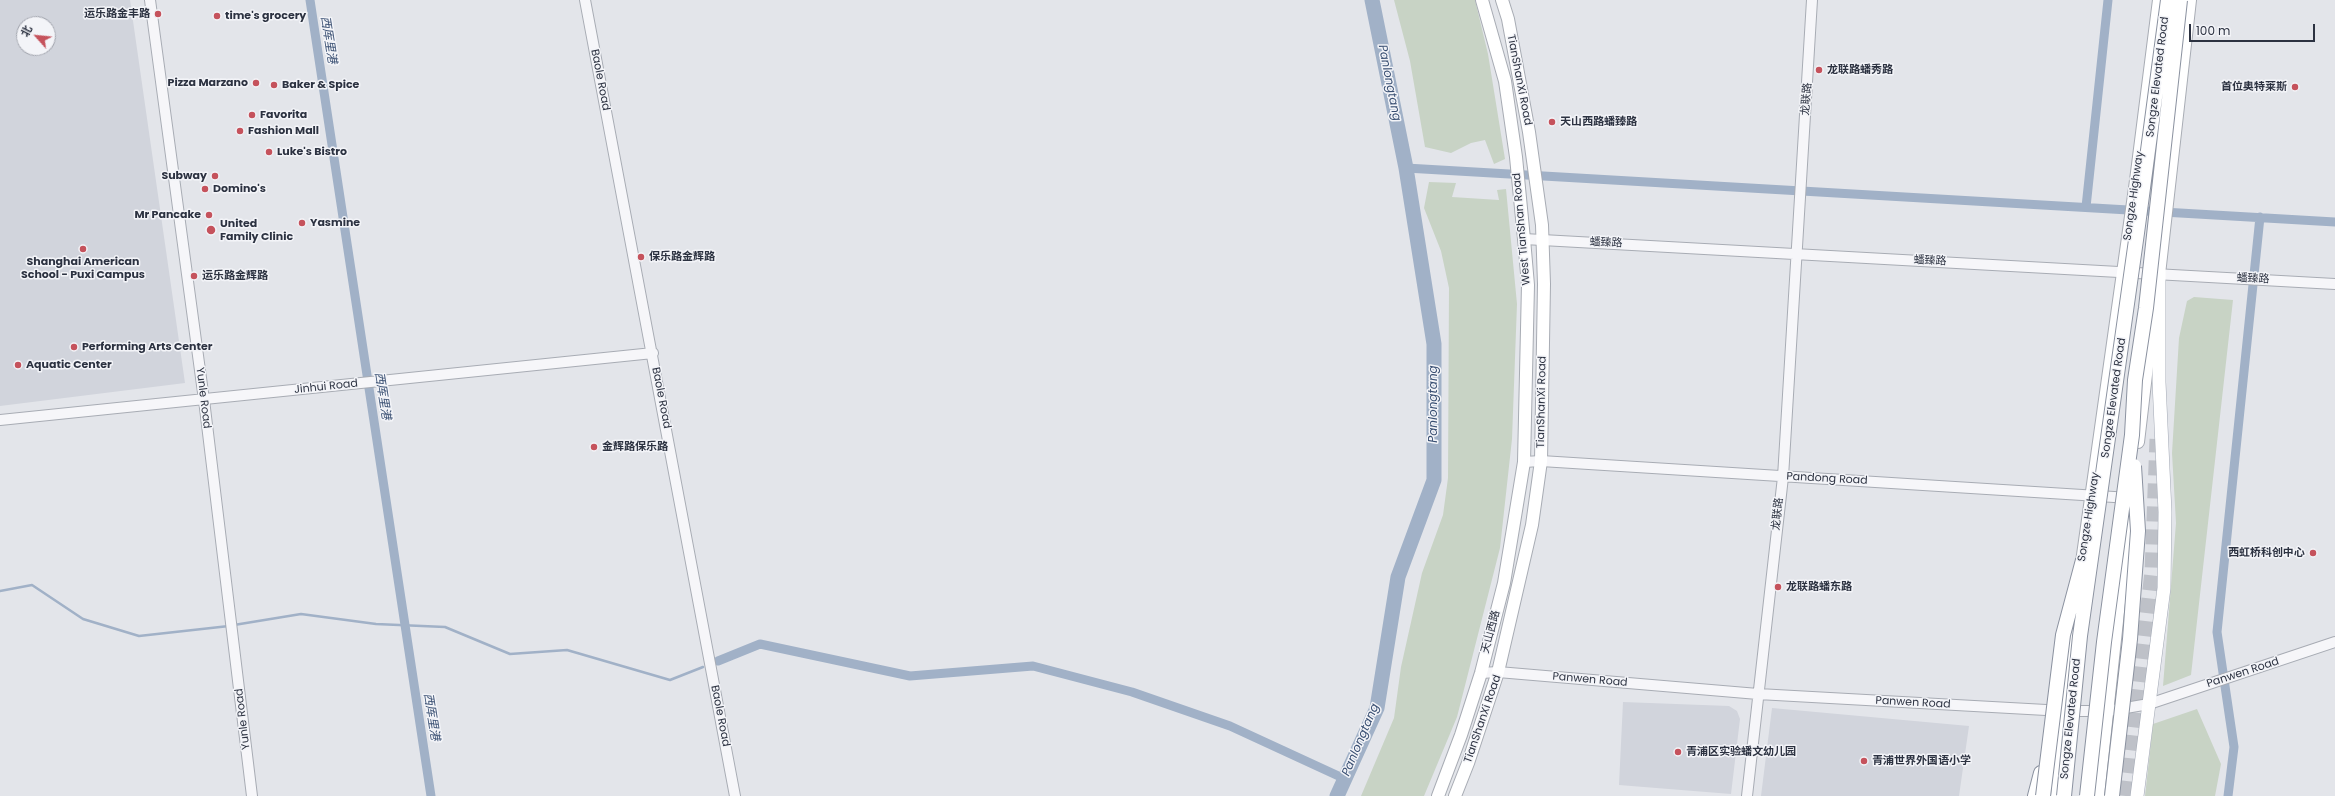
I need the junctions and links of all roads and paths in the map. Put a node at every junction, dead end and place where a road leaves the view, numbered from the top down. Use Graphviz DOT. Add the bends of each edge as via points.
graph roads {
  1 [pos="150,0"];
  2 [pos="585,0"];
  3 [pos="1482,0"];
  4 [pos="1502,0"];
  5 [pos="1812,0"];
  6 [pos="2159,0"];
  7 [pos="2168,0"];
  8 [pos="2180,0"];
  9 [pos="2190,0"];
  10 [pos="1524,239"];
  11 [pos="1542,239"];
  12 [pos="1796,255"];
  13 [pos="2124,271"];
  14 [pos="2159,273"];
  15 [pos="2335,284"];
  16 [pos="653,353"];
  17 [pos="204,400"];
  18 [pos="0,420"];
  19 [pos="2132,435"];
  20 [pos="1541,461"];
  21 [pos="1524,462"];
  22 [pos="1783,477"];
  23 [pos="2130,498"];
  24 [pos="2096,499"];
  25 [pos="2335,642"];
  26 [pos="1498,672"];
  27 [pos="1481,673"];
  28 [pos="1758,694"];
  29 [pos="2149,704"];
  30 [pos="2064,711"];
  31 [pos="2108,711"];
  32 [pos="252,796"];
  33 [pos="735,796"];
  34 [pos="1438,796"];
  35 [pos="1455,796"];
  36 [pos="1747,796"];
  37 [pos="2035,796"];
  38 [pos="2043,796"];
  39 [pos="2056,796"];
  40 [pos="2064,796"];
  41 [pos="2087,796"];
  42 [pos="2098,796"];
  43 [pos="2112,796"];
  44 [pos="2138,796"];
  1 -- 17 [label="street, Yunle Road"];
  2 -- 16 [label="street, Baole Road"];
  3 -- 10 [label="main road, West TianShan Road" via="1505,81"];
  4 -- 11 [label="main road, TianShanXi Road" via="1508,19 1532,157"];
  5 -- 12 [label="street, 龙联路"];
  6 -- 13 [label="main road, Songze Highway"];
  7 -- 24 [label="highway, Songze Elevated Road, bridge"];
  8 -- 19 [label="highway, Songze Elevated Road, bridge" via="2146,308 2135,380"];
  9 -- 14 [label="main road"];
  10 -- 11 [label="street, 蟠臻路"];
  10 -- 21 [label="main road, West TianShan Road" via="1528,285"];
  11 -- 12 [label="street, 蟠臻路"];
  11 -- 20 [label="main road, TianShanXi Road" via="1544,284"];
  12 -- 13 [label="street, 蟠臻路"];
  12 -- 22 [label="street, 龙联路"];
  13 -- 14 [label="street, 蟠臻路"];
  13 -- 24 [label="main road, Songze Highway"];
  14 -- 15 [label="street, 蟠臻路"];
  14 -- 23 [label="main road"];
  14 -- 29 [label="main road" via="2159,382 2165,512 2164,588"];
  16 -- 17 [label="street, Jinhui Road"];
  16 -- 33 [label="street, Baole Road"];
  17 -- 18 [label="street, Jinhui Road"];
  17 -- 32 [label="street, Yunle Road"];
  19 -- 41 [label="highway, Songze Elevated Road, bridge" via="2104,642"];
  19 -- 43 [label="highway, bridge" via="2138,531 2130,639"];
  20 -- 21 [label="street, Pandong Road"];
  20 -- 22 [label="street, Pandong Road"];
  20 -- 26 [label="main road, TianShanXi Road" via="1532,525"];
  21 -- 27 [label="main road, 天山西路" via="1504,583"];
  22 -- 24 [label="street, Pandong Road"];
  22 -- 28 [label="street, 龙联路"];
  23 -- 24 [label="street, Pandong Road"];
  23 -- 31 [label="main road"];
  24 -- 30 [label="main road, Songze Highway" via="2071,635"];
  24 -- 38 [label="highway, bridge" via="2063,635"];
  24 -- 40 [label="highway, Songze Elevated Road, bridge"];
  25 -- 29 [label="street, Panwen Road"];
  26 -- 27 [label="street, Panwen Road"];
  26 -- 28 [label="street, Panwen Road"];
  26 -- 35 [label="main road, TianShanXi Road"];
  27 -- 34 [label="main road, 天山西路"];
  28 -- 30 [label="street, Panwen Road"];
  28 -- 36 [label="street, 龙联路"];
  29 -- 31 [label="street, Panwen Road"];
  29 -- 44 [label="main road"];
  30 -- 31 [label="street, Panwen Road"];
  30 -- 37 [label="highway"];
  30 -- 39 [label="main road, Songze Highway"];
  31 -- 42 [label="main road"];
}
